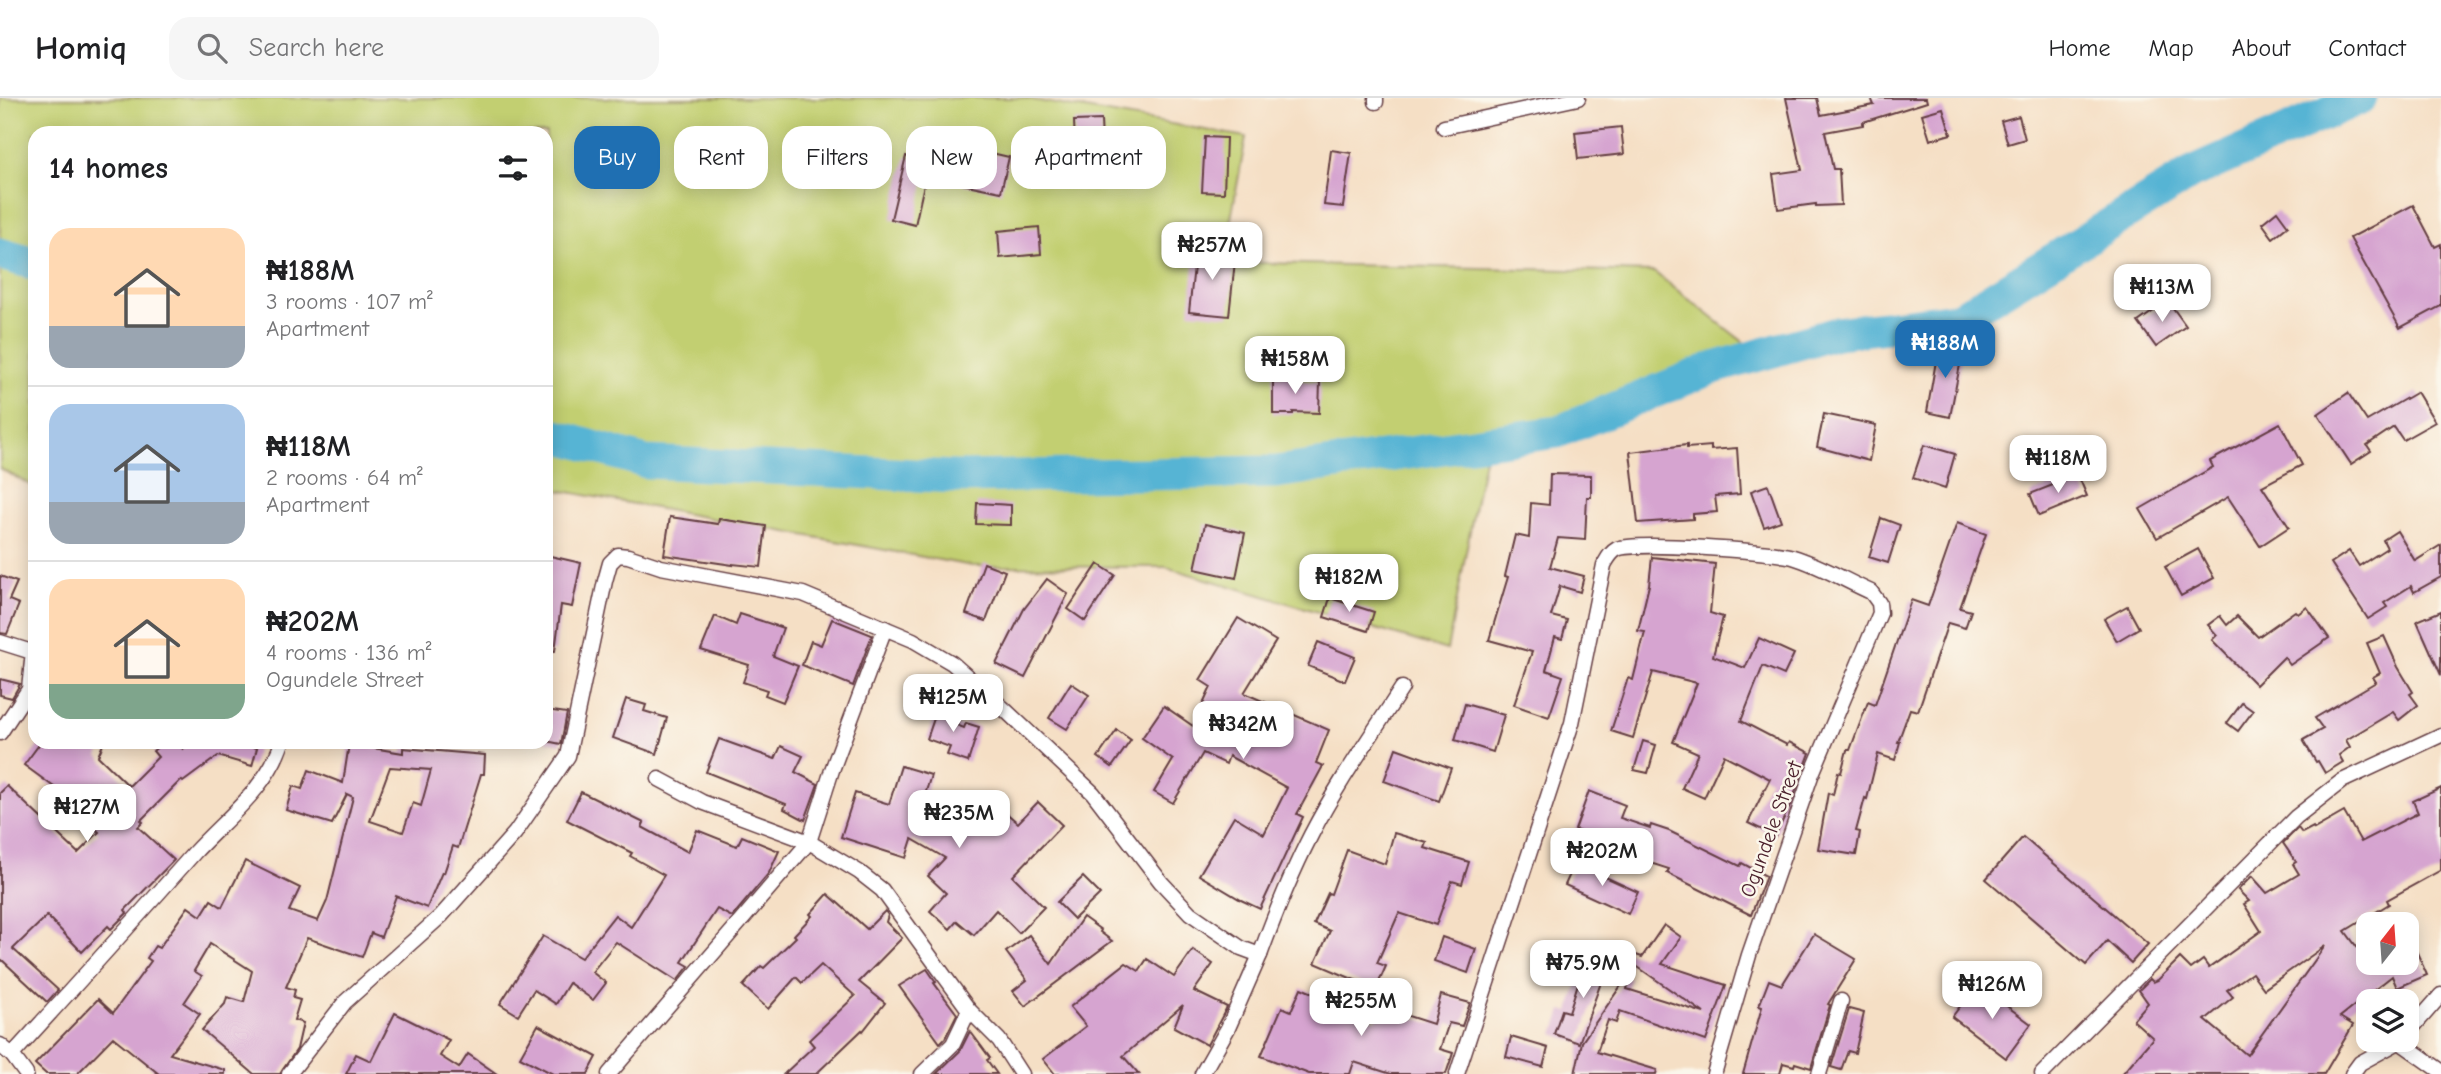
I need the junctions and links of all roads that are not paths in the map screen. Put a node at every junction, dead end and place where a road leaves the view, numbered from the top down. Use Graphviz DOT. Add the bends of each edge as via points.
graph roads {
  1 [pos="1578,98"];
  2 [pos="1444,127"];
  3 [pos="885,628"];
  4 [pos="0,642"];
  5 [pos="28,651"];
  6 [pos="1402,688"];
  7 [pos="28,691"];
  8 [pos="0,733"];
  9 [pos="2441,735"];
  10 [pos="279,749"];
  11 [pos="659,779"];
  12 [pos="809,842"];
  13 [pos="1260,955"];
  14 [pos="2441,995"];
  15 [pos="1841,1001"];
  16 [pos="969,1010"];
  17 [pos="2419,1020"];
  18 [pos="0,1045"];
  19 [pos="2380,1052"];
  20 [pos="2418,1052"];
  21 [pos="12,1055"];
  22 [pos="2441,1071"];
  23 [pos="26,1074"];
  24 [pos="289,1074"];
  25 [pos="609,1074"];
  26 [pos="922,1074"];
  27 [pos="1021,1074"];
  28 [pos="1202,1074"];
  29 [pos="1457,1074"];
  30 [pos="1714,1074"];
  31 [pos="1819,1074"];
  32 [pos="2042,1074"];
  33 [pos="2352,1074"];
  1 -- 2 [label="street"];
  3 -- 12 [label="street"];
  3 -- 13 [label="street" via="952,663 1093,793 1190,913 1241,948"];
  3 -- 24 [label="street" via="803,594 661,567 628,556 613,558 568,756 515,833 441,916 345,1002"];
  4 -- 5 [label="street"];
  6 -- 13 [label="street" via="1310,836"];
  7 -- 8 [label="street"];
  9 -- 32 [label="street" via="2342,781 2296,817"];
  10 -- 21 [label="street" via="273,766 246,802"];
  11 -- 12 [label="street" via="702,802"];
  12 -- 16 [label="street" via="882,890"];
  12 -- 25 [label="street"];
  13 -- 28 [label="street"];
  14 -- 17 [label="street"];
  15 -- 31 [label="street"];
  16 -- 26 [label="street" via="953,1044"];
  16 -- 27 [label="street" via="999,1040"];
  18 -- 21 [label="street"];
  19 -- 33 [label="street" via="2360,1063"];
  20 -- 22 [label="street"];
  21 -- 23 [label="street"];
  29 -- 30 [label="street, Ogundele Street" via="1572,723 1604,565 1620,548 1676,547 1791,557 1871,592 1880,613 1807,789 1749,955"];
}
